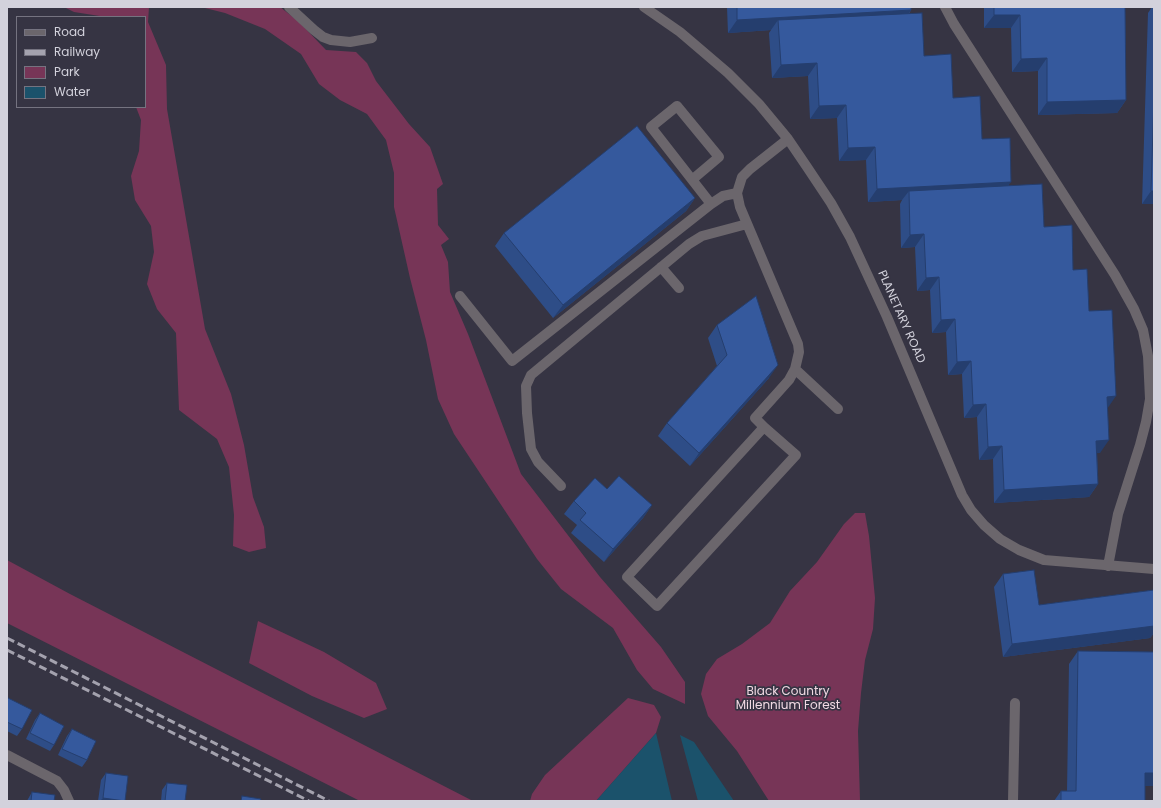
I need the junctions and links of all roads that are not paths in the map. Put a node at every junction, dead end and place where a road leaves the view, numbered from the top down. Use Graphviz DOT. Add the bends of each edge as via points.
graph roads {
  1 [pos="289,7"];
  2 [pos="644,7"];
  3 [pos="945,7"];
  4 [pos="372,38"];
  5 [pos="788,139"];
  6 [pos="693,179"];
  7 [pos="737,193"];
  8 [pos="711,204"];
  9 [pos="747,224"];
  10 [pos="661,267"];
  11 [pos="679,288"];
  12 [pos="460,296"];
  13 [pos="795,369"];
  14 [pos="838,409"];
  15 [pos="764,427"];
  16 [pos="561,486"];
  17 [pos="1108,566"];
  18 [pos="1154,569"];
  19 [pos="1015,703"];
  20 [pos="7,755"];
  21 [pos="69,801"];
  22 [pos="1013,801"];
  1 -- 4 [label="street" via="314,30 331,40 350,42"];
  2 -- 5 [label="street, PLANETARY ROAD" via="680,32 728,73 759,104"];
  3 -- 17 [label="street" via="1115,275 1143,330 1148,356 1150,400 1140,445 1118,514"];
  5 -- 7 [label="street" via="750,169 742,178"];
  5 -- 17 [label="street, PLANETARY ROAD" via="831,203 850,237 887,317 962,495 972,510 1000,539 1019,550 1044,560"];
  6 -- 6 [label="street" via="651,127 677,106 719,157"];
  6 -- 8 [label="street"];
  7 -- 8 [label="street" via="723,196"];
  7 -- 9 [label="street"];
  8 -- 12 [label="street" via="512,361"];
  9 -- 10 [label="street" via="702,236"];
  9 -- 13 [label="street" via="798,344"];
  10 -- 11 [label="street"];
  10 -- 16 [label="street" via="531,375 526,386 531,449 538,462"];
  13 -- 14 [label="street"];
  13 -- 15 [label="street" via="789,380 755,418"];
  15 -- 15 [label="street" via="796,455 657,606 627,577"];
  17 -- 18 [label="street, PLANETARY ROAD"];
  19 -- 22 [label="street"];
  20 -- 21 [label="street" via="57,781"];
}
